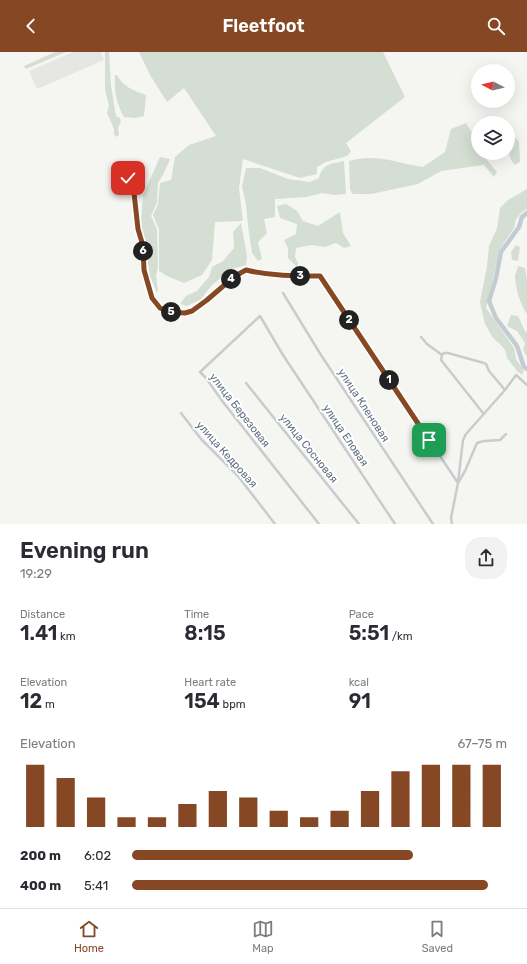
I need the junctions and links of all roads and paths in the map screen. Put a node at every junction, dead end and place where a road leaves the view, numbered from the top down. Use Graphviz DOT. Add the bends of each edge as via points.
graph roads {
  1 [pos="128,178"];
  2 [pos="283,293"];
  3 [pos="260,316"];
  4 [pos="421,337"];
  5 [pos="442,355"];
  6 [pos="246,383"];
  7 [pos="527,385"];
  8 [pos="505,390"];
  9 [pos="181,413"];
  10 [pos="482,414"];
  11 [pos="506,434"];
  12 [pos="458,483"];
  13 [pos="275,524"];
  14 [pos="319,524"];
  15 [pos="359,524"];
  16 [pos="395,524"];
  17 [pos="433,524"];
  18 [pos="452,524"];
  1 -- 12 [label="street" via="133,184 138,229 143,246 144,270 152,298 160,308 169,312 192,311 246,270 270,274 320,276"];
  2 -- 17 [label="street, улица Кленовая"];
  3 -- 14 [label="street, улица Березовая" via="200,372"];
  3 -- 16 [label="street, улица Еловая" via="283,356"];
  4 -- 5 [label="street"];
  5 -- 8 [label="street" via="448,353 484,363"];
  5 -- 10 [label="street" via="441,360"];
  6 -- 15 [label="street, улица Сосновая"];
  7 -- 8 [label="street" via="516,375"];
  8 -- 10 [label="street"];
  9 -- 13 [label="street, улица Кедровая" via="201,439 238,476"];
  10 -- 12 [label="street" via="464,437"];
  11 -- 12 [label="street" via="500,440 477,443"];
  12 -- 18 [label="street"];
}
